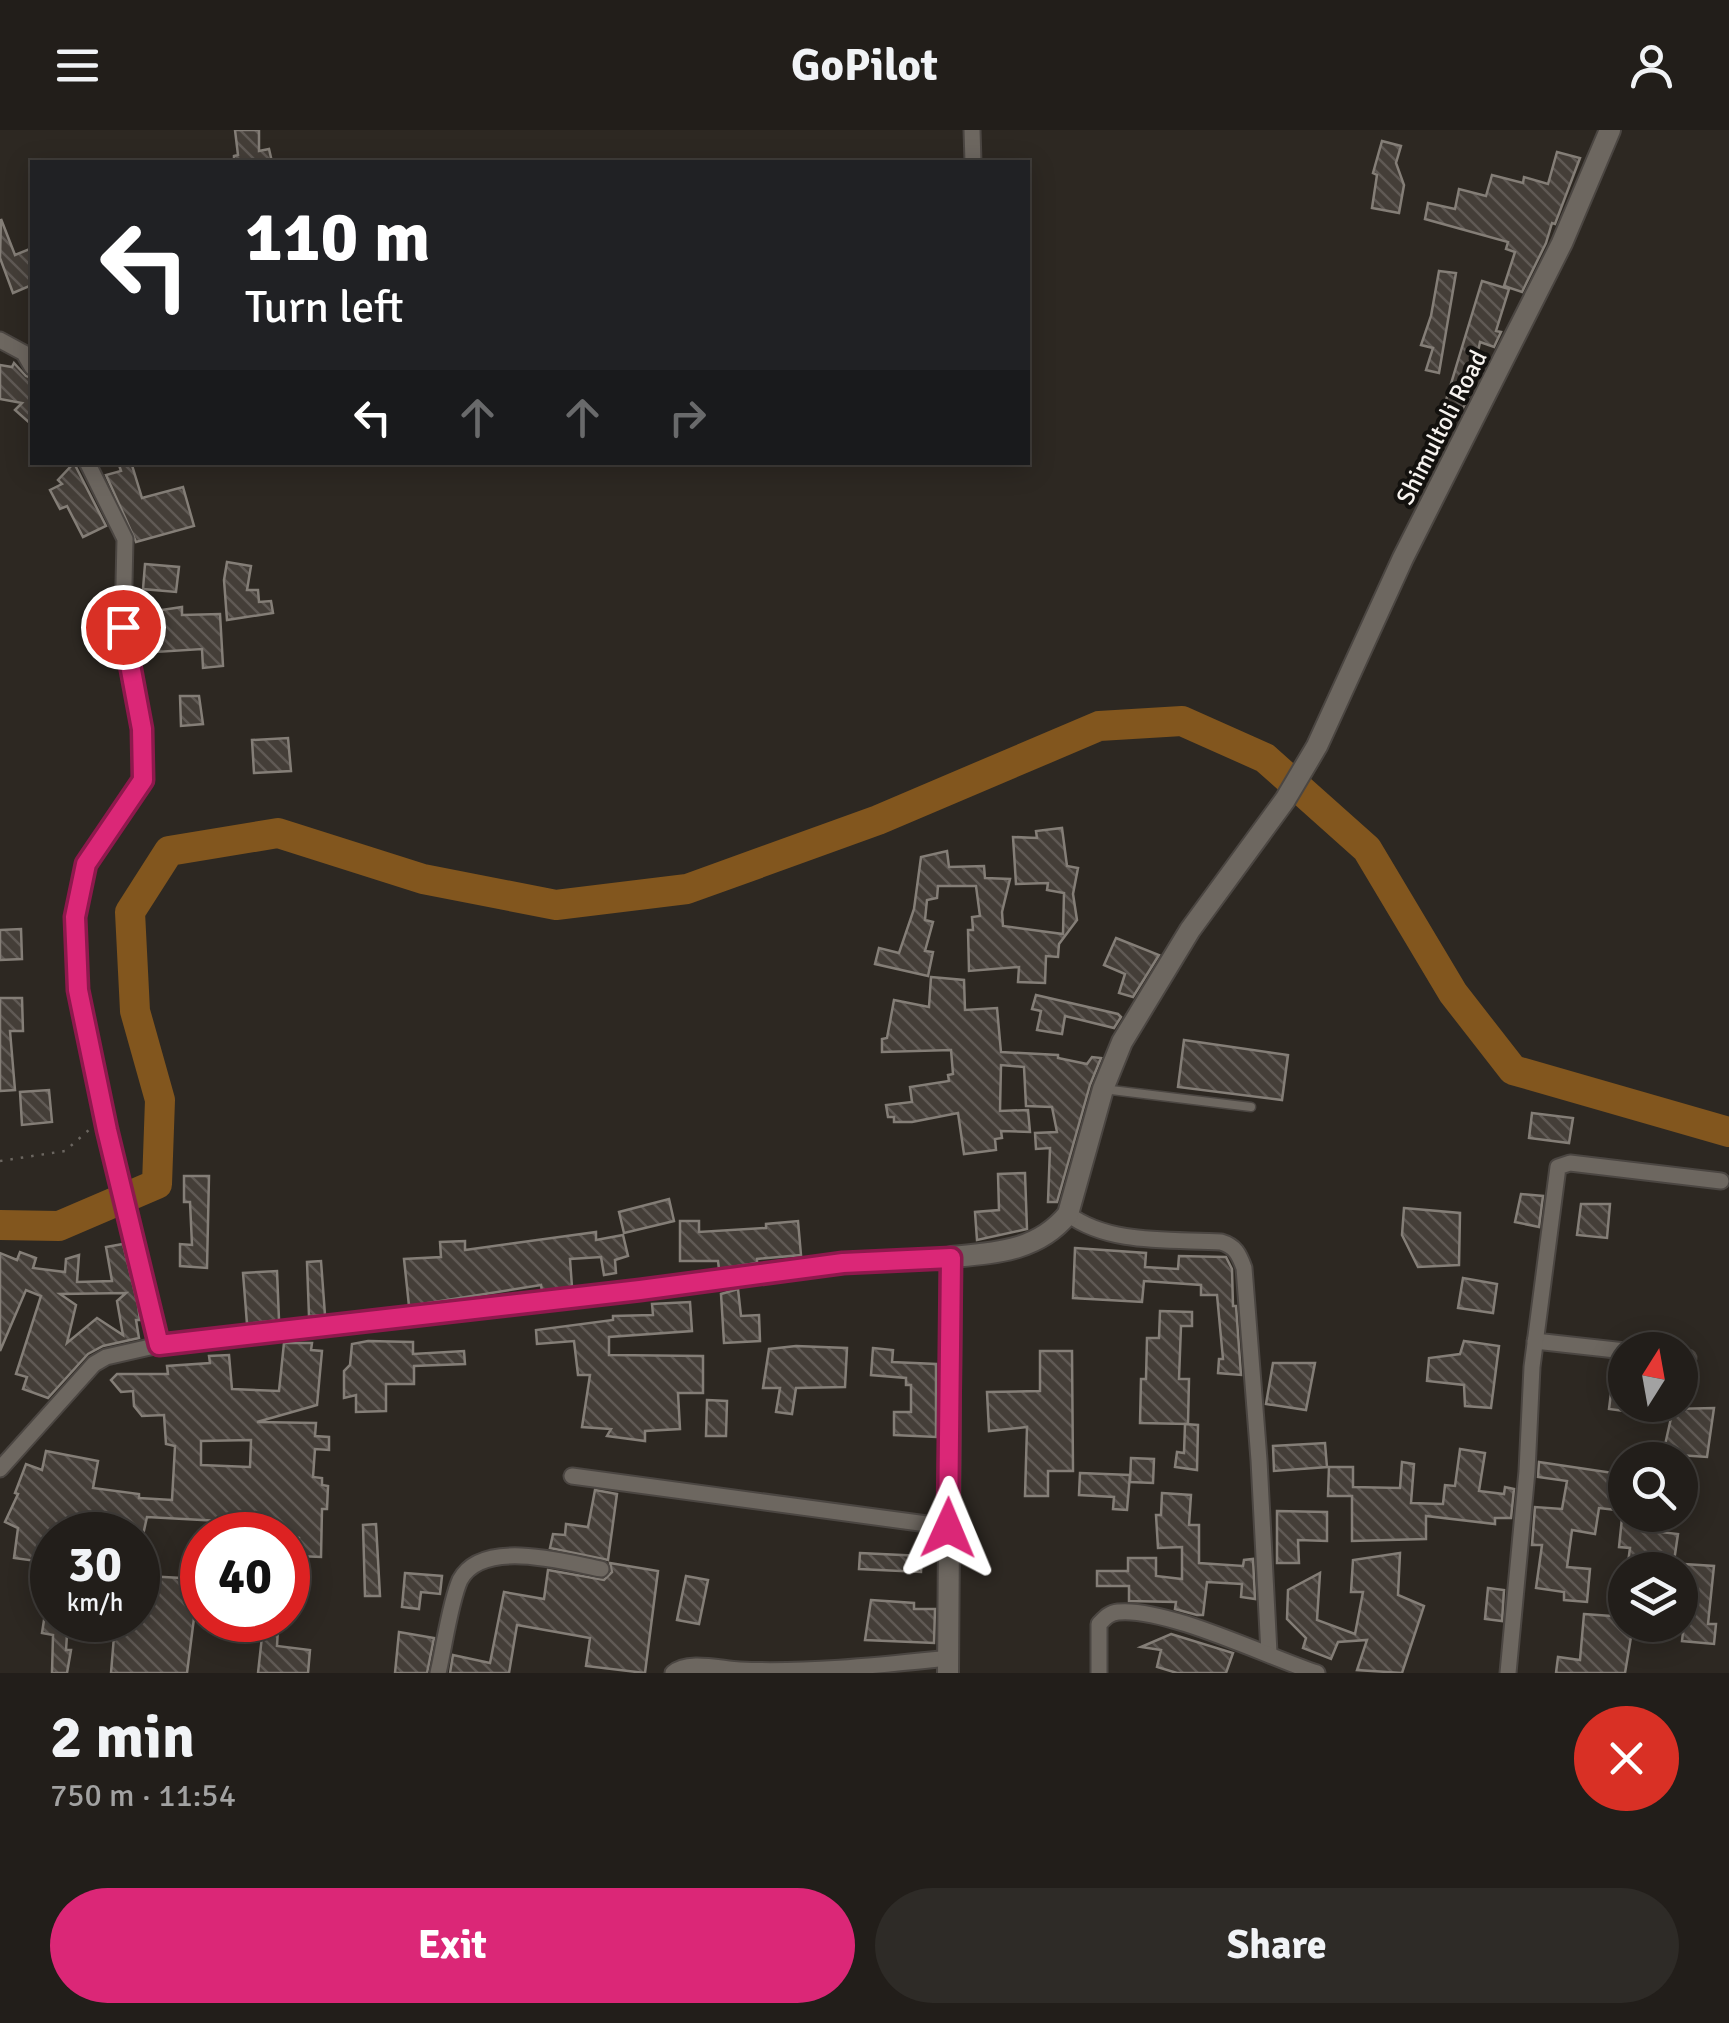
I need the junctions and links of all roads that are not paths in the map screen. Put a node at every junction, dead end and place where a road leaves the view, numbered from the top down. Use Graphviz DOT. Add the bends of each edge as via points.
graph roads {
  1 [pos="972,130"];
  2 [pos="1610,130"];
  3 [pos="973,160"];
  4 [pos="0,340"];
  5 [pos="30,364"];
  6 [pos="88,465"];
  7 [pos="1104,1090"];
  8 [pos="1251,1107"];
  9 [pos="1721,1181"];
  10 [pos="1068,1214"];
  11 [pos="951,1258"];
  12 [pos="1536,1341"];
  13 [pos="159,1345"];
  14 [pos="1608,1349"];
  15 [pos="0,1469"];
  16 [pos="572,1476"];
  17 [pos="948,1528"];
  18 [pos="601,1569"];
  19 [pos="1269,1653"];
  20 [pos="949,1666"];
  21 [pos="438,1673"];
  22 [pos="673,1673"];
  23 [pos="1099,1673"];
  24 [pos="1317,1673"];
  25 [pos="1508,1673"];
  1 -- 3 [label="street"];
  2 -- 7 [label="street, Shimultoli Road" via="1562,243 1316,746 1190,930 1122,1042"];
  4 -- 5 [label="street"];
  6 -- 13 [label="street" via="125,540 123,627 143,780 86,864 75,917 78,990"];
  7 -- 8 [label="lane"];
  7 -- 10 [label="street, Shimultoli Road"];
  9 -- 12 [label="street" via="1570,1163 1558,1168"];
  10 -- 11 [label="street" via="1026,1247"];
  10 -- 19 [label="street" via="1102,1232 1221,1242 1240,1256"];
  11 -- 13 [label="street" via="843,1263"];
  11 -- 17 [label="street"];
  12 -- 14 [label="street"];
  12 -- 25 [label="street"];
  13 -- 15 [label="street" via="94,1364"];
  16 -- 17 [label="street"];
  17 -- 20 [label="street"];
  18 -- 21 [label="street" via="534,1556 472,1565 460,1581"];
  19 -- 23 [label="street" via="1164,1619 1119,1612 1099,1624"];
  19 -- 24 [label="street"];
  20 -- 22 [label="street" via="685,1666"];
}
